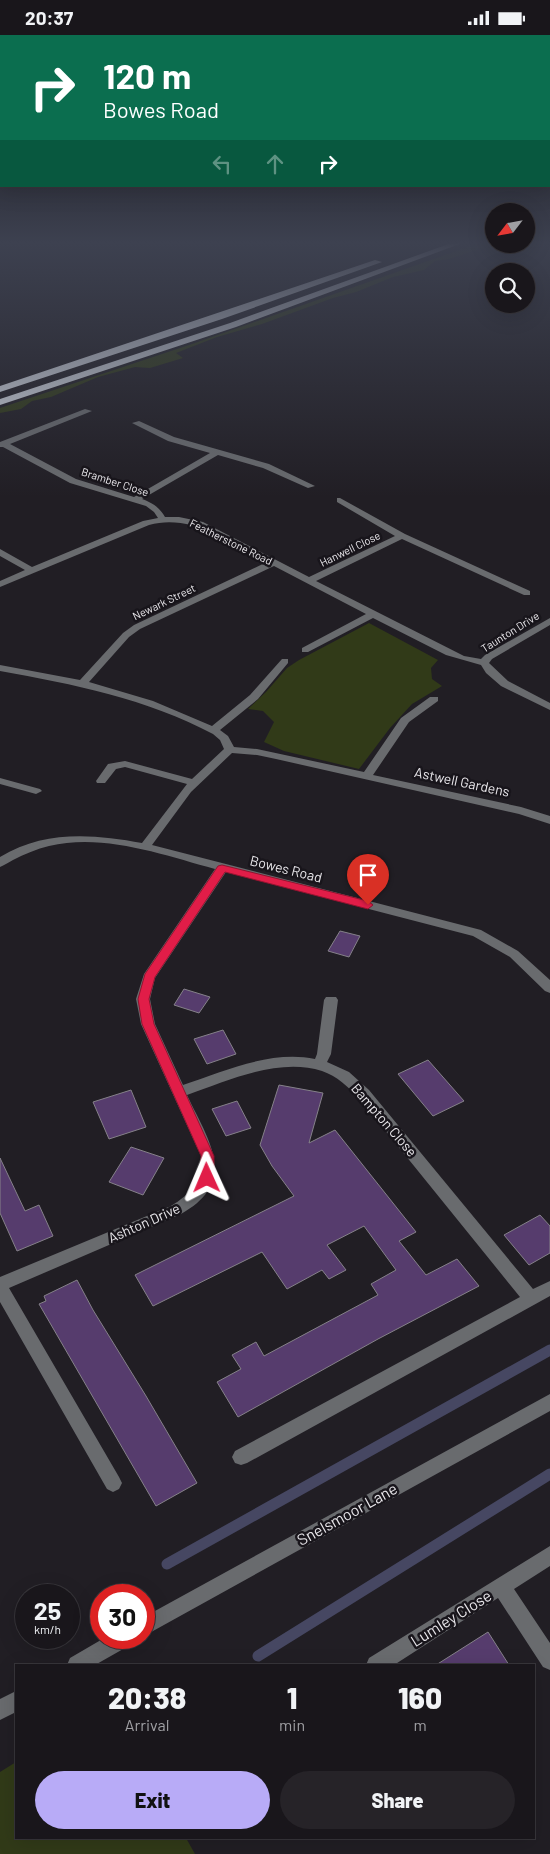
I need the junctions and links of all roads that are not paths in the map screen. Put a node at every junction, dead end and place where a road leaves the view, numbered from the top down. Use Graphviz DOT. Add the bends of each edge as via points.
graph roads {
  1 [pos="189,327"];
  2 [pos="227,327"];
  3 [pos="0,389"];
  4 [pos="0,402"];
  5 [pos="88,411"];
  6 [pos="136,423"];
  7 [pos="2,444"];
  8 [pos="215,453"];
  9 [pos="311,486"];
  10 [pos="134,500"];
  11 [pos="340,500"];
  12 [pos="162,518"];
  13 [pos="402,536"];
  14 [pos="0,552"];
  15 [pos="272,563"];
  16 [pos="32,571"];
  17 [pos="308,581"];
  18 [pos="0,584"];
  19 [pos="527,593"];
  20 [pos="373,615"];
  21 [pos="550,621"];
  22 [pos="305,650"];
  23 [pos="285,661"];
  24 [pos="484,663"];
  25 [pos="0,667"];
  26 [pos="82,683"];
  27 [pos="434,699"];
  28 [pos="550,707"];
  29 [pos="213,730"];
  30 [pos="229,750"];
  31 [pos="366,776"];
  32 [pos="0,781"];
  33 [pos="101,781"];
  34 [pos="195,783"];
  35 [pos="36,791"];
  36 [pos="550,821"];
  37 [pos="145,847"];
  38 [pos="0,863"];
  39 [pos="222,868"];
  40 [pos="550,988"];
  41 [pos="331,1000"];
  42 [pos="319,1065"];
  43 [pos="178,1092"];
  44 [pos="0,1285"];
  45 [pos="550,1288"];
  46 [pos="531,1299"];
  47 [pos="550,1402"];
  48 [pos="241,1457"];
  49 [pos="113,1483"];
  50 [pos="550,1555"];
  51 [pos="501,1586"];
  52 [pos="155,1621"];
  53 [pos="105,1649"];
  54 [pos="550,1660"];
  55 [pos="80,1664"];
  56 [pos="378,1664"];
  57 [pos="15,1702"];
  58 [pos="0,1710"];
  1 -- 3 [label="highway"];
  2 -- 4 [label="highway"];
  5 -- 7 [label="street, Bramber Close"];
  6 -- 8 [label="street" via="171,439"];
  7 -- 10 [label="street, Bramber Close" via="73,481"];
  8 -- 9 [label="street" via="266,466"];
  8 -- 10 [label="street" via="165,479"];
  10 -- 12 [label="street, Bramber Close" via="148,504"];
  11 -- 13 [label="street, Hanwell Close"];
  12 -- 15 [label="street, Featherstone Road" via="200,524"];
  12 -- 16 [label="street, Featherstone Road"];
  13 -- 17 [label="street, Hanwell Close"];
  13 -- 19 [label="street, Hanwell Close"];
  14 -- 16 [label="street"];
  15 -- 17 [label="street, Featherstone Road"];
  15 -- 26 [label="street, Newark Street" via="137,627"];
  16 -- 18 [label="street, Featherstone Road"];
  17 -- 20 [label="street, Featherstone Road"];
  20 -- 22 [label="street"];
  20 -- 24 [label="street, Featherstone Road" via="461,658"];
  21 -- 24 [label="street, Taunton Drive" via="488,657"];
  23 -- 29 [label="street" via="254,697"];
  24 -- 28 [label="street" via="488,672 500,680"];
  25 -- 26 [label="street"];
  26 -- 29 [label="street" via="149,703"];
  27 -- 31 [label="street" via="405,720"];
  29 -- 30 [label="street" via="227,741"];
  30 -- 31 [label="street, Astwell Gardens" via="257,752"];
  30 -- 34 [label="street"];
  31 -- 36 [label="street, Astwell Gardens" via="521,811"];
  32 -- 35 [label="street"];
  33 -- 34 [label="street" via="112,766 125,764"];
  34 -- 37 [label="street"];
  37 -- 38 [label="street, Bowes Road" via="107,839 75,837 27,848"];
  37 -- 39 [label="street, Bowes Road"];
  39 -- 40 [label="street, Bowes Road" via="477,933 514,954"];
  39 -- 43 [label="street, Ashton Drive" via="149,977 144,999 148,1024"];
  41 -- 42 [label="street" via="324,1054"];
  42 -- 43 [label="street, Bampton Close" via="284,1061"];
  42 -- 46 [label="street, Bampton Close" via="343,1075 364,1094"];
  43 -- 44 [label="street, Ashton Drive" via="208,1156 207,1178 197,1195 176,1210"];
  44 -- 49 [label="street, Ashton Drive"];
  45 -- 46 [label="street"];
  46 -- 48 [label="street"];
  47 -- 52 [label="street, Snelsmoor Lane"];
  50 -- 51 [label="street, Lumley Close"];
  51 -- 54 [label="street, Lumley Close"];
  51 -- 56 [label="street, Lumley Close"];
  53 -- 55 [label="street"];
  57 -- 58 [label="street"];
}
